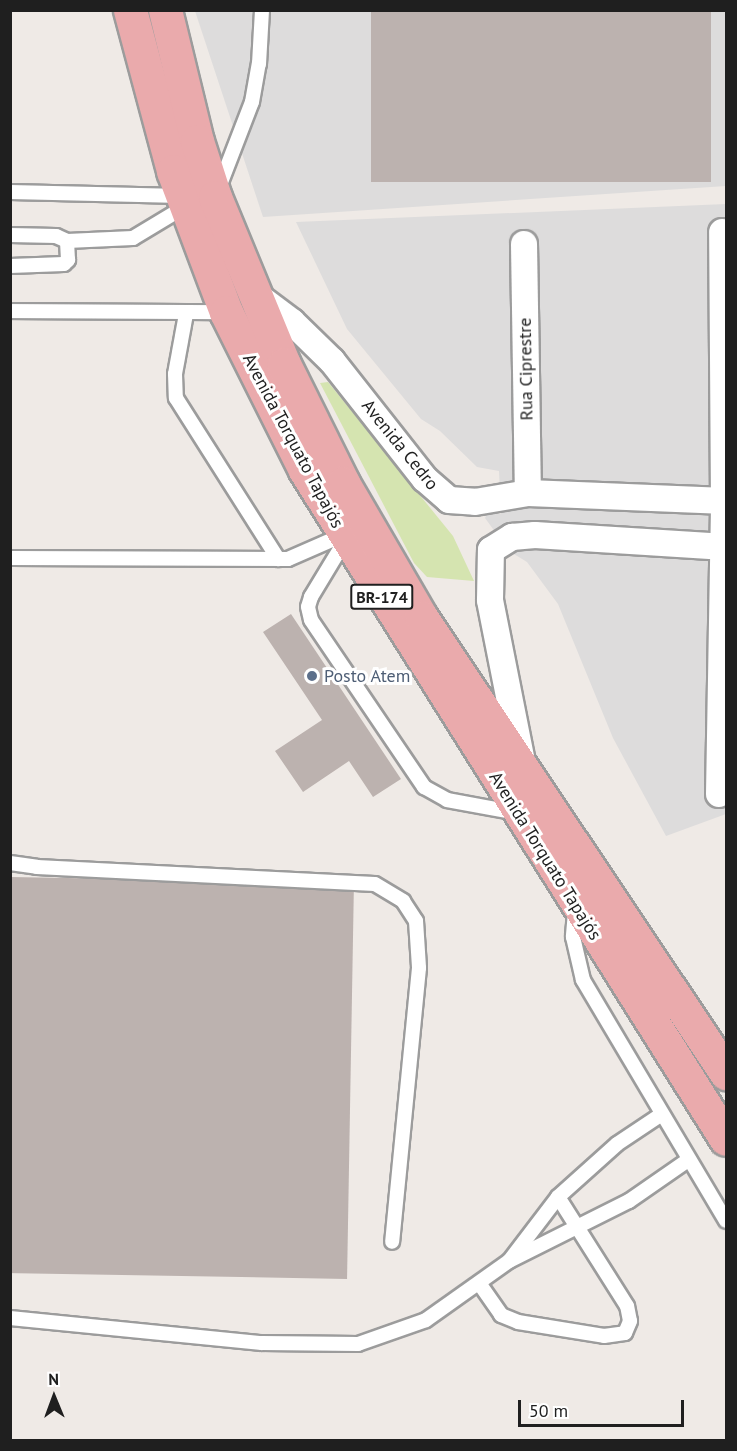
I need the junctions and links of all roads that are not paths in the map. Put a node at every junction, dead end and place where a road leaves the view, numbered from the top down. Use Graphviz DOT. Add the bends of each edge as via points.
graph roads {
  1 [pos="130,10"];
  2 [pos="165,10"];
  3 [pos="262,10"];
  4 [pos="10,192"];
  5 [pos="195,200"];
  6 [pos="722,232"];
  7 [pos="10,235"];
  8 [pos="67,241"];
  9 [pos="524,244"];
  10 [pos="10,266"];
  11 [pos="256,296"];
  12 [pos="10,311"];
  13 [pos="226,312"];
  14 [pos="186,314"];
  15 [pos="528,494"];
  16 [pos="725,501"];
  17 [pos="345,537"];
  18 [pos="725,547"];
  19 [pos="10,558"];
  20 [pos="278,559"];
  21 [pos="524,772"];
  22 [pos="719,794"];
  23 [pos="518,813"];
  24 [pos="10,862"];
  25 [pos="575,904"];
  26 [pos="726,1073"];
  27 [pos="662,1114"];
  28 [pos="726,1139"];
  29 [pos="688,1160"];
  30 [pos="558,1197"];
  31 [pos="726,1221"];
  32 [pos="580,1228"];
  33 [pos="392,1242"];
  34 [pos="509,1262"];
  35 [pos="479,1282"];
  36 [pos="10,1318"];
  1 -- 5 [label="highway, Avenida Torquato Tapajós / BR-174"];
  2 -- 5 [label="highway, Avenida Torquato Tapajós / BR-174" via="197,141"];
  3 -- 5 [label="lane" via="252,102"];
  4 -- 5 [label="lane"];
  5 -- 8 [label="lane" via="134,238"];
  5 -- 11 [label="highway, Avenida Torquato Tapajós / BR-174"];
  5 -- 13 [label="highway, Avenida Torquato Tapajós / BR-174"];
  6 -- 16 [label="street"];
  7 -- 8 [label="lane" via="56,236"];
  8 -- 10 [label="lane" via="68,260 64,264"];
  9 -- 15 [label="street, Rua Ciprestre"];
  11 -- 15 [label="street, Avenida Cedro" via="292,322 332,361 425,479 449,500 475,502"];
  11 -- 21 [label="highway, Avenida Torquato Tapajós / BR-174" via="284,364 344,483 421,616"];
  12 -- 14 [label="lane"];
  13 -- 14 [label="lane"];
  13 -- 17 [label="highway, Avenida Torquato Tapajós / BR-174" via="305,470"];
  14 -- 20 [label="lane" via="174,380 176,398"];
  15 -- 16 [label="street, Avenida Cedro"];
  16 -- 18 [label="street"];
  17 -- 20 [label="lane" via="312,552"];
  17 -- 23 [label="highway, Avenida Torquato Tapajós / BR-174"];
  17 -- 23 [label="lane" via="311,597 311,620 424,787 447,800"];
  18 -- 21 [label="street" via="535,535 512,537 491,550 490,600"];
  18 -- 22 [label="street"];
  19 -- 20 [label="lane"];
  21 -- 26 [label="highway, Avenida Torquato Tapajós / BR-174"];
  23 -- 25 [label="highway, Avenida Torquato Tapajós / BR-174"];
  24 -- 33 [label="lane" via="37,867 375,884 403,901 416,921 419,968"];
  25 -- 27 [label="lane" via="573,937 583,980"];
  25 -- 28 [label="highway, Avenida Torquato Tapajós / BR-174"];
  27 -- 29 [label="lane"];
  27 -- 30 [label="lane" via="617,1144"];
  29 -- 31 [label="lane"];
  29 -- 32 [label="lane" via="629,1201"];
  30 -- 32 [label="lane"];
  30 -- 34 [label="lane"];
  32 -- 34 [label="lane"];
  32 -- 35 [label="lane" via="627,1306 630,1321 625,1333 604,1336 518,1322 501,1315"];
  34 -- 35 [label="lane"];
  35 -- 36 [label="lane" via="426,1320 358,1344 262,1343"];
}
